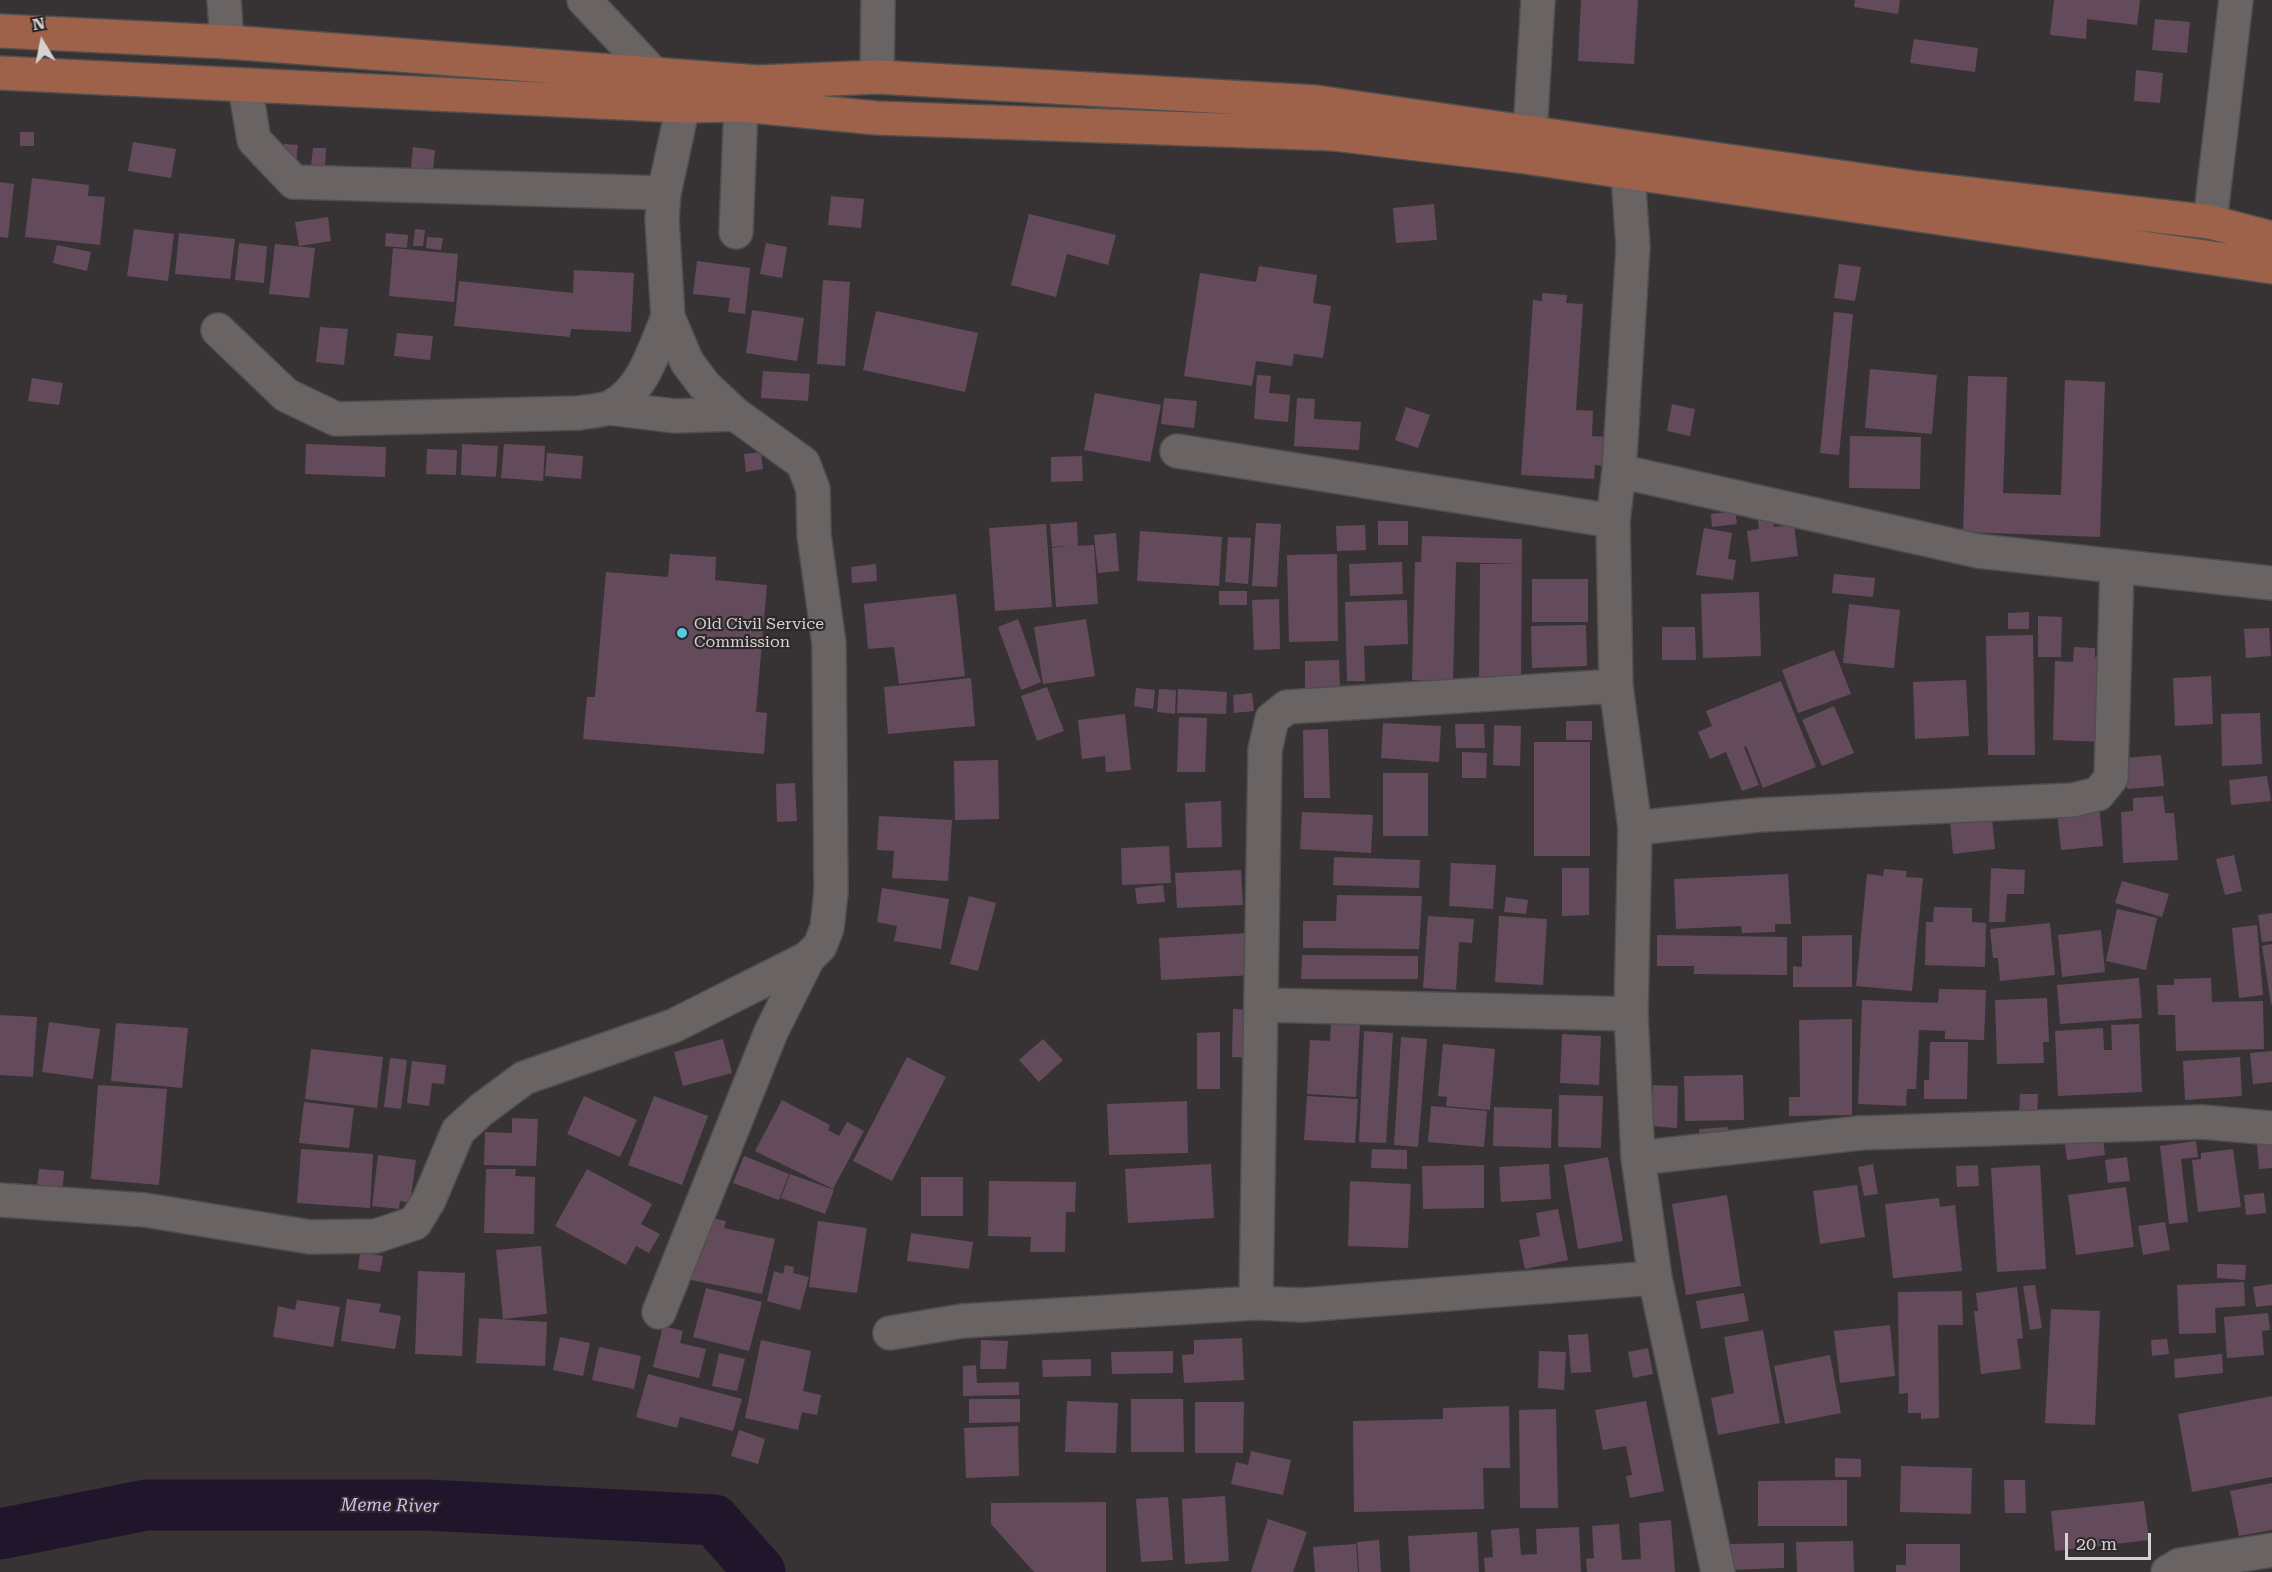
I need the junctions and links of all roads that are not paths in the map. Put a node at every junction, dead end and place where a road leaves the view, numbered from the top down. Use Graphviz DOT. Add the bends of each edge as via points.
graph roads {
  1 [pos="224,0"];
  2 [pos="584,0"];
  3 [pos="878,0"];
  4 [pos="1538,0"];
  5 [pos="2236,0"];
  6 [pos="0,31"];
  7 [pos="227,42"];
  8 [pos="0,73"];
  9 [pos="653,73"];
  10 [pos="877,77"];
  11 [pos="245,86"];
  12 [pos="741,105"];
  13 [pos="683,106"];
  14 [pos="1530,133"];
  15 [pos="1628,174"];
  16 [pos="664,193"];
  17 [pos="2210,222"];
  18 [pos="736,232"];
  19 [pos="2272,238"];
  20 [pos="2272,267"];
  21 [pos="668,317"];
  22 [pos="218,330"];
  23 [pos="609,408"];
  24 [pos="735,414"];
  25 [pos="1177,451"];
  26 [pos="1619,471"];
  27 [pos="1613,521"];
  28 [pos="2117,566"];
  29 [pos="2272,583"];
  30 [pos="1616,686"];
  31 [pos="1635,828"];
  32 [pos="807,958"];
  33 [pos="1263,1005"];
  34 [pos="1632,1014"];
  35 [pos="2272,1128"];
  36 [pos="1638,1158"];
  37 [pos="0,1200"];
  38 [pos="1656,1278"];
  39 [pos="1256,1303"];
  40 [pos="660,1312"];
  41 [pos="891,1333"];
  42 [pos="2272,1550"];
  43 [pos="1718,1572"];
  44 [pos="2169,1572"];
  1 -- 7 [label="street"];
  2 -- 9 [label="street"];
  3 -- 10 [label="street"];
  4 -- 14 [label="street"];
  5 -- 17 [label="street"];
  6 -- 7 [label="main road"];
  7 -- 9 [label="main road"];
  8 -- 11 [label="main road"];
  9 -- 10 [label="main road" via="758,82"];
  10 -- 14 [label="main road" via="1316,102"];
  11 -- 13 [label="main road"];
  11 -- 16 [label="street" via="254,140 294,182"];
  12 -- 13 [label="main road"];
  12 -- 15 [label="main road" via="877,118 1335,134"];
  12 -- 18 [label="street"];
  13 -- 16 [label="street"];
  14 -- 17 [label="main road" via="1917,188"];
  15 -- 20 [label="main road"];
  15 -- 26 [label="street" via="1633,247"];
  16 -- 21 [label="street"];
  17 -- 19 [label="main road"];
  21 -- 23 [label="street" via="639,383 626,398"];
  21 -- 24 [label="street" via="687,362 705,386"];
  22 -- 23 [label="street" via="286,395 336,419 579,413"];
  23 -- 24 [label="street" via="675,416"];
  24 -- 32 [label="street" via="803,463 813,489 814,535 829,644 831,892 827,928 820,946"];
  25 -- 27 [label="street"];
  26 -- 27 [label="street"];
  26 -- 28 [label="street" via="1978,551"];
  27 -- 30 [label="street"];
  28 -- 29 [label="street"];
  28 -- 31 [label="street" via="2111,778 2098,794 2073,800 1759,814"];
  30 -- 31 [label="street"];
  30 -- 33 [label="street" via="1287,706 1272,719 1265,750"];
  31 -- 34 [label="street"];
  32 -- 37 [label="street" via="673,1026 524,1078 458,1131 415,1223 376,1236 310,1237 145,1210"];
  32 -- 40 [label="street" via="771,1032"];
  33 -- 34 [label="street"];
  33 -- 39 [label="street"];
  34 -- 36 [label="street"];
  35 -- 36 [label="street" via="2202,1122 1860,1132"];
  36 -- 38 [label="street"];
  38 -- 39 [label="street" via="1302,1305"];
  38 -- 43 [label="street"];
  39 -- 41 [label="street" via="962,1321"];
  42 -- 44 [label="street" via="2180,1565"];
}
